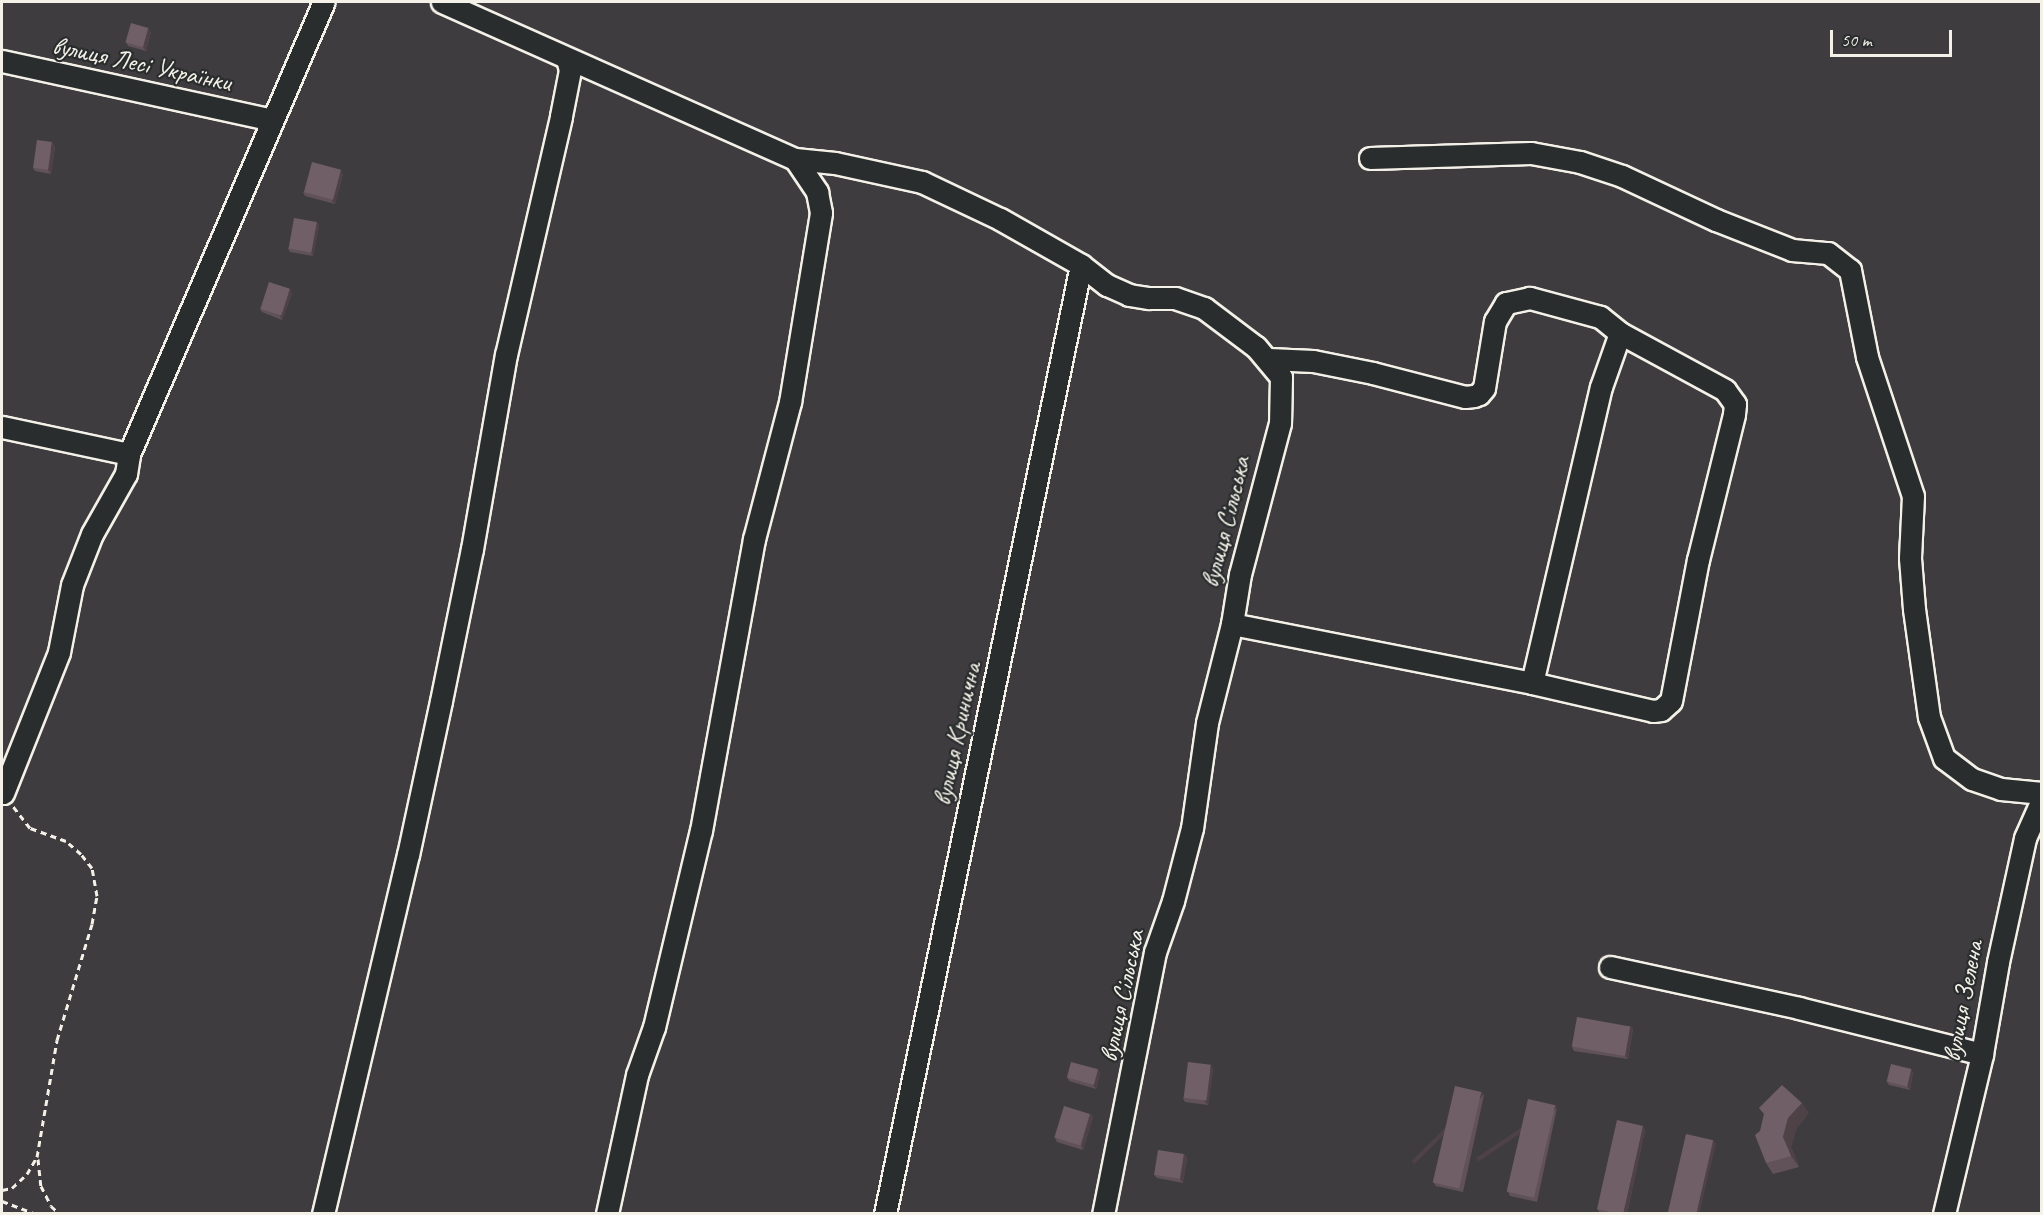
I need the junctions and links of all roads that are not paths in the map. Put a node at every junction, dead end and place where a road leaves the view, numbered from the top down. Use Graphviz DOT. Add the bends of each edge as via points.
graph roads {
  1 [pos="324,2"];
  2 [pos="442,2"];
  3 [pos="567,59"];
  4 [pos="2,61"];
  5 [pos="272,120"];
  6 [pos="1370,158"];
  7 [pos="795,159"];
  8 [pos="855,167"];
  9 [pos="817,192"];
  10 [pos="1081,265"];
  11 [pos="1620,333"];
  12 [pos="1269,359"];
  13 [pos="2,427"];
  14 [pos="129,454"];
  15 [pos="1232,624"];
  16 [pos="1532,683"];
  17 [pos="3,793"];
  18 [pos="2042,793"];
  19 [pos="2042,800"];
  20 [pos="1610,967"];
  21 [pos="1982,1054"];
  22 [pos="323,1214"];
  23 [pos="607,1214"];
  24 [pos="885,1214"];
  25 [pos="1103,1214"];
  26 [pos="1944,1214"];
  1 -- 5 [label="street"];
  2 -- 3 [label="street, вулиця Сільська"];
  3 -- 7 [label="street, вулиця Сільська"];
  3 -- 22 [label="street" via="570,70 561,116 506,354 441,701"];
  4 -- 5 [label="street, вулиця Лесі Українки"];
  5 -- 14 [label="street"];
  6 -- 18 [label="street" via="1531,153 1580,162 1622,176 1792,250 1828,253 1850,270 1867,357 1913,496 1910,558 1914,609 1929,717 1944,758 1972,779 2001,789"];
  7 -- 8 [label="street, вулиця Сільська"];
  7 -- 9 [label="street"];
  8 -- 9 [label="street" via="824,180"];
  8 -- 10 [label="street, вулиця Сільська" via="922,182 962,199"];
  9 -- 23 [label="street" via="820,224 790,402 754,539 701,831 654,1027 637,1075"];
  10 -- 12 [label="street, вулиця Сільська" via="1107,285 1129,295 1175,298 1204,308 1235,328"];
  10 -- 24 [label="street, вулиця Кринична"];
  11 -- 12 [label="street" via="1600,317 1562,305 1530,298 1506,303 1496,321 1484,388 1479,394 1465,396 1353,369"];
  11 -- 16 [label="street" via="1601,387"];
  11 -- 16 [label="street" via="1725,390 1735,404 1698,560 1671,701 1661,710 1653,711"];
  12 -- 15 [label="street, вулиця Сільська" via="1281,377 1282,413 1240,574"];
  13 -- 14 [label="street"];
  14 -- 17 [label="street" via="126,474 92,534 72,585 59,652"];
  15 -- 16 [label="street"];
  15 -- 25 [label="street, вулиця Сільська" via="1207,723 1192,828 1155,952"];
  19 -- 21 [label="street, вулиця Зелена" via="2025,838"];
  20 -- 21 [label="street" via="1799,1008"];
  21 -- 26 [label="street, вулиця Зелена"];
}
